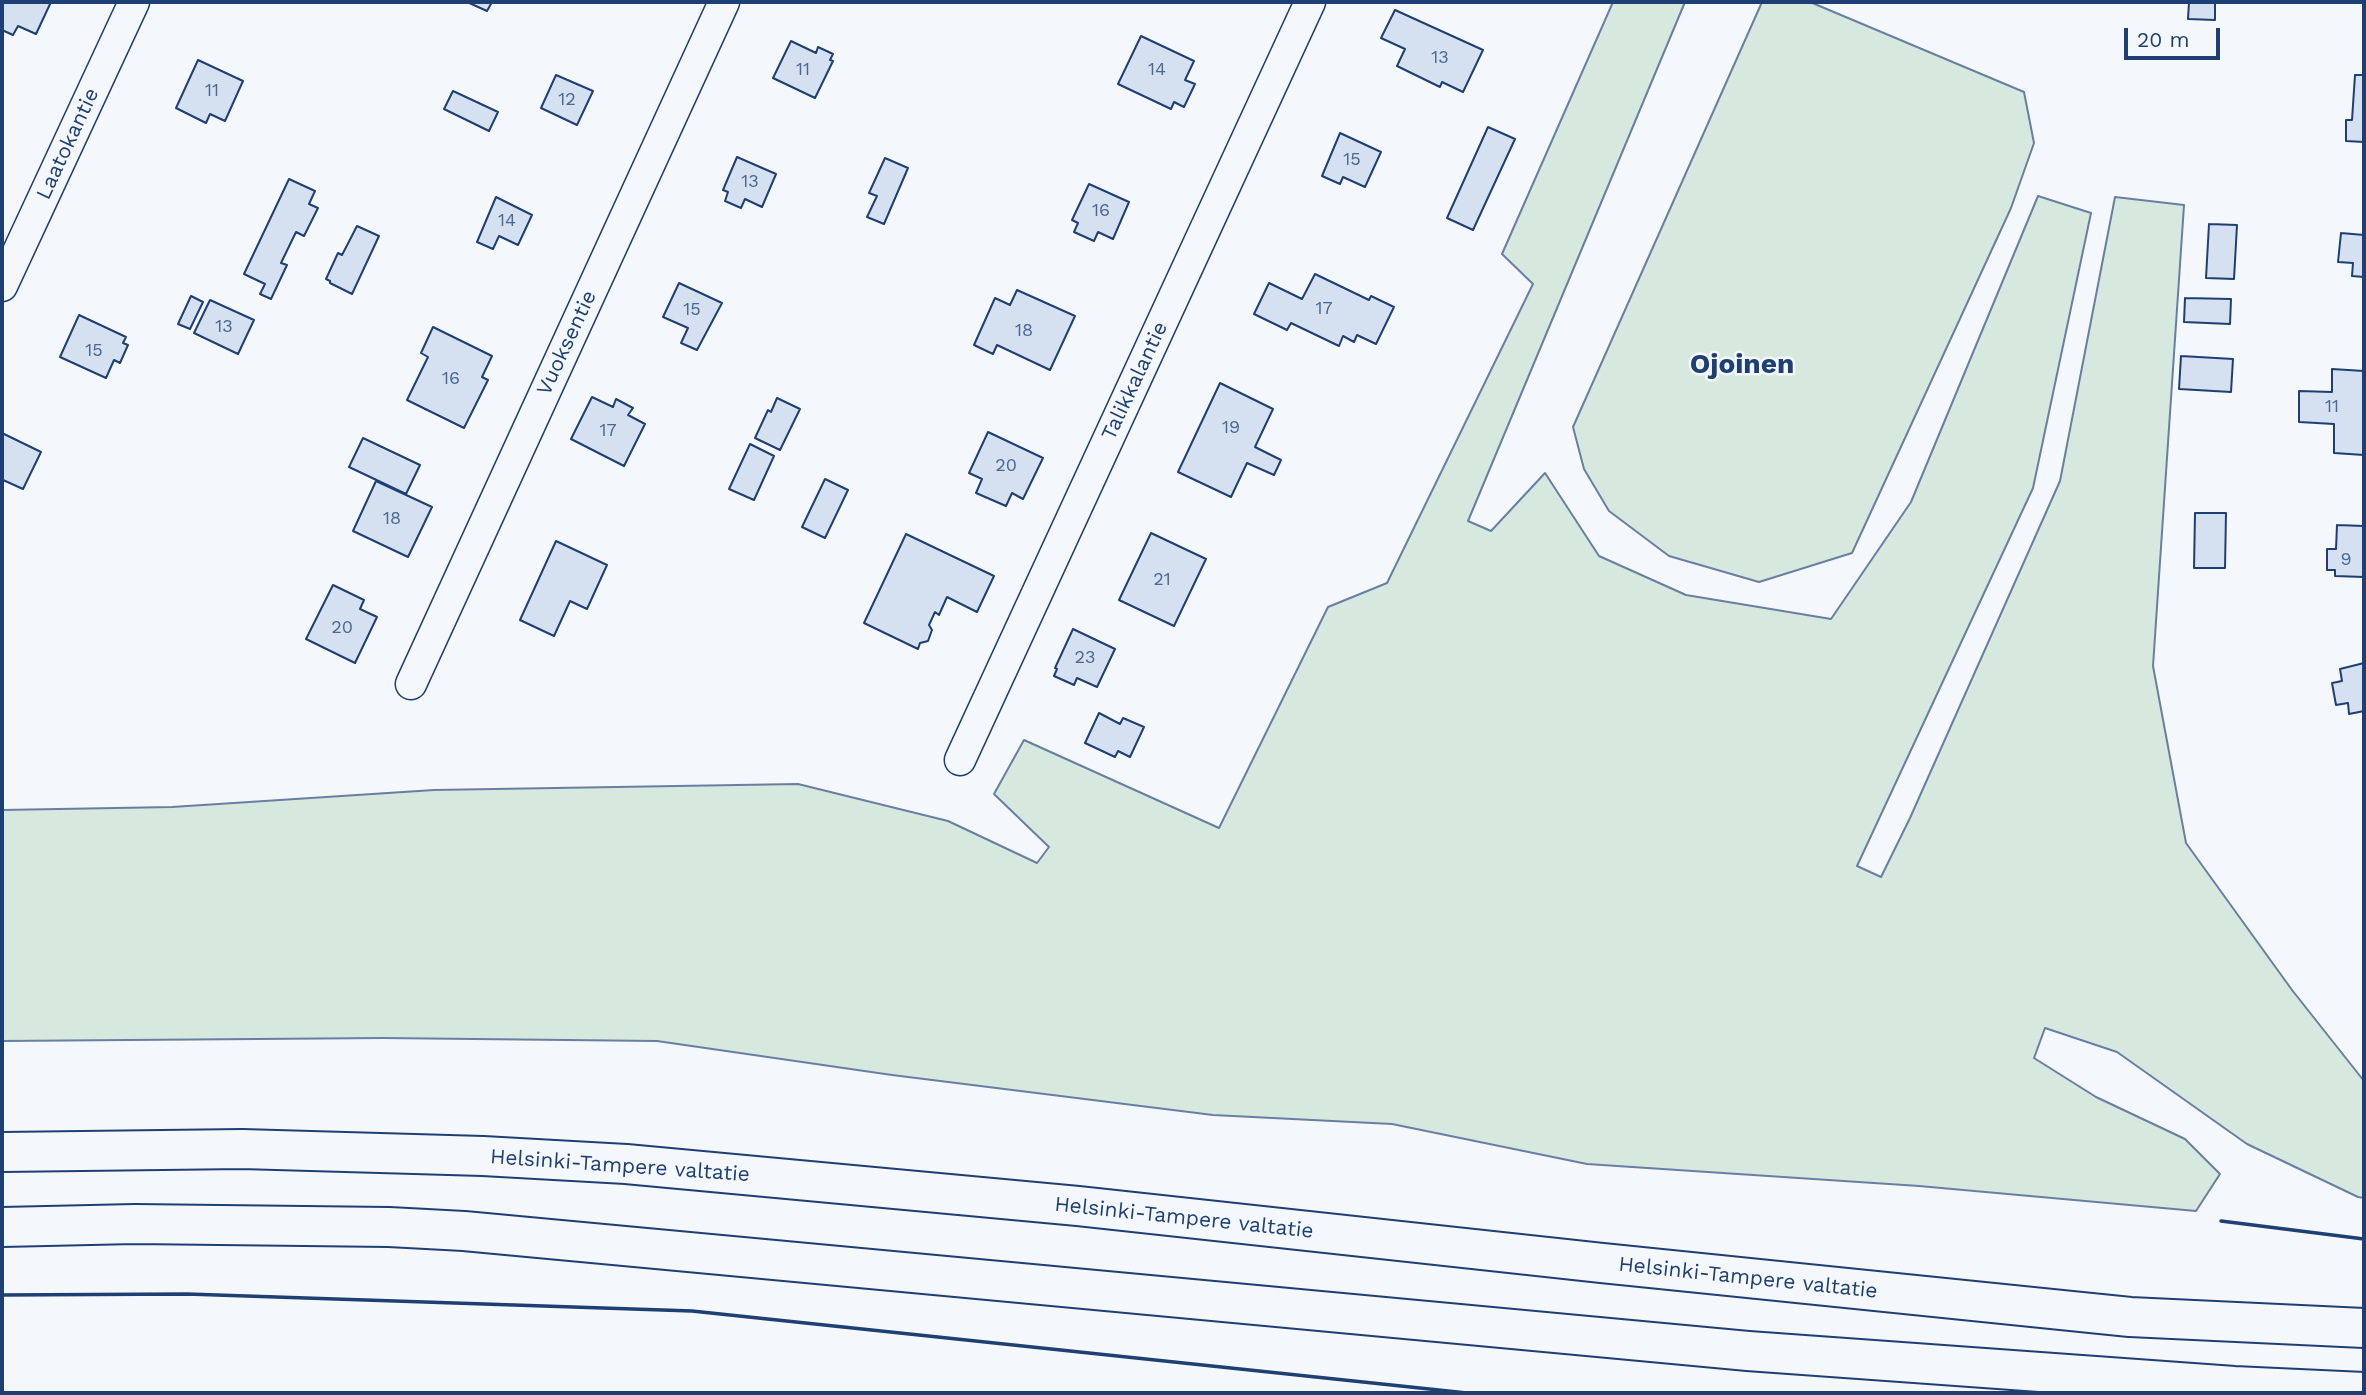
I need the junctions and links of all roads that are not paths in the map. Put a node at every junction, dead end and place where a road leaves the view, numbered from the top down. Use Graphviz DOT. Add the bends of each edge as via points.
graph roads {
  1 [pos="134,2"];
  2 [pos="724,2"];
  3 [pos="1310,2"];
  4 [pos="2,286"];
  5 [pos="411,684"];
  6 [pos="960,760"];
  7 [pos="2,1152"];
  8 [pos="2,1227"];
  9 [pos="2364,1328"];
  10 [pos="2364,1392"];
  1 -- 4 [label="street, Laatokantie"];
  2 -- 5 [label="street, Vuoksentie"];
  3 -- 6 [label="street, Talikkalantie"];
  7 -- 9 [label="highway, Helsinki-Tampere valtatie" via="242,1149 626,1164 1078,1206 2130,1317"];
  8 -- 10 [label="highway" via="135,1224 464,1231 1748,1351"];
}
